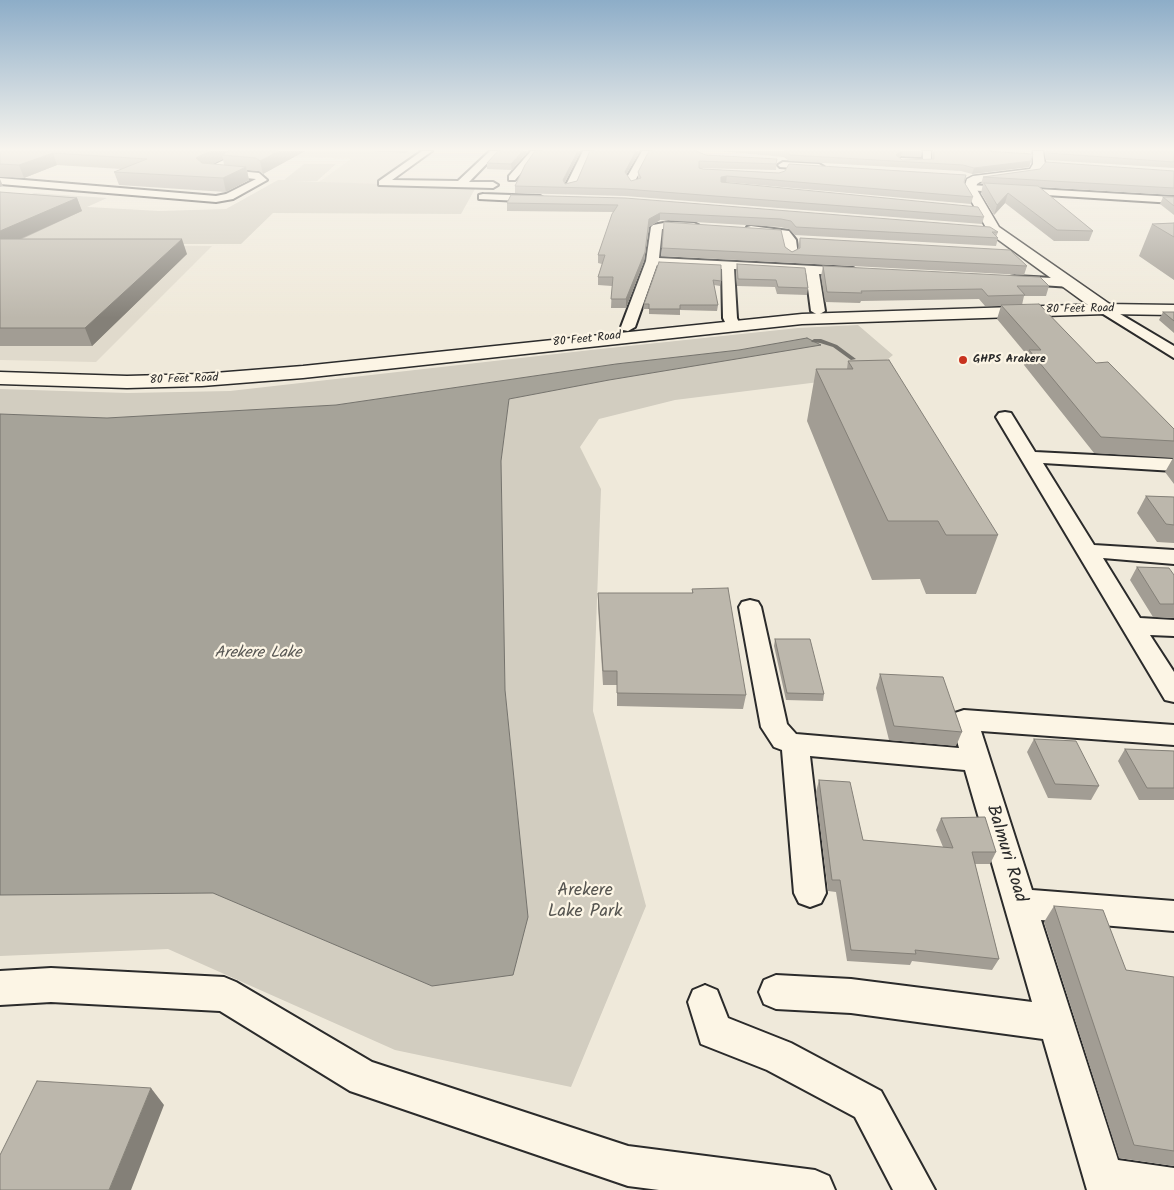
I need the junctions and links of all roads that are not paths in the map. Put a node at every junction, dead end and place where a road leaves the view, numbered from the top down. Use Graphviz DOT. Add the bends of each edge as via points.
graph roads {
  1 [pos="978,207"];
  2 [pos="708,227"];
  3 [pos="736,228"];
  4 [pos="975,228"];
  5 [pos="994,230"];
  6 [pos="790,240"];
  7 [pos="807,242"];
  8 [pos="1001,253"];
  9 [pos="1030,254"];
  10 [pos="792,255"];
  11 [pos="652,261"];
  12 [pos="728,265"];
  13 [pos="812,270"];
  14 [pos="866,273"];
  15 [pos="1003,280"];
  16 [pos="1071,283"];
  17 [pos="1174,302"];
  18 [pos="1099,305"];
  19 [pos="1174,310"];
  20 [pos="818,311"];
  21 [pos="732,322"];
  22 [pos="628,327"];
  23 [pos="1174,353"];
  24 [pos="407,356"];
  25 [pos="0,368"];
  26 [pos="0,378"];
  27 [pos="1005,417"];
  28 [pos="1029,457"];
  29 [pos="1174,465"];
  30 [pos="1087,551"];
  31 [pos="1174,557"];
  32 [pos="750,607"];
  33 [pos="1133,626"];
  34 [pos="1174,628"];
  35 [pos="1174,693"];
  36 [pos="1174,735"];
  37 [pos="795,744"];
  38 [pos="976,760"];
  39 [pos="810,893"];
  40 [pos="1020,904"];
  41 [pos="1174,916"];
  42 [pos="0,988"];
  43 [pos="776,992"];
  44 [pos="704,1002"];
  45 [pos="1056,1023"];
  46 [pos="1106,1184"];
  47 [pos="1174,1188"];
  48 [pos="815,1190"];
  49 [pos="915,1190"];
  1 -- 5 [label="main road"];
  2 -- 11 [label="street" via="657,227"];
  3 -- 6 [label="street" via="780,232"];
  4 -- 5 [label="street"];
  5 -- 9 [label="main road"];
  6 -- 7 [label="street"];
  6 -- 10 [label="street"];
  8 -- 9 [label="street"];
  9 -- 16 [label="main road"];
  11 -- 12 [label="street"];
  11 -- 22 [label="street"];
  12 -- 13 [label="street"];
  12 -- 21 [label="street"];
  13 -- 14 [label="street"];
  13 -- 20 [label="street"];
  15 -- 16 [label="street"];
  16 -- 18 [label="main road"];
  17 -- 18 [label="main road, 80 Feet Road"];
  18 -- 19 [label="main road, 80 Feet Road"];
  18 -- 20 [label="main road, 80 Feet Road"];
  18 -- 21 [label="main road, 80 Feet Road"];
  18 -- 23 [label="street"];
  20 -- 21 [label="main road, 80 Feet Road"];
  21 -- 22 [label="main road, 80 Feet Road"];
  21 -- 24 [label="main road, 80 Feet Road"];
  22 -- 24 [label="main road, 80 Feet Road"];
  24 -- 25 [label="main road, 80 Feet Road" via="176,372"];
  24 -- 26 [label="main road, 80 Feet Road" via="202,380 127,382"];
  27 -- 28 [label="street"];
  28 -- 29 [label="street"];
  28 -- 30 [label="street"];
  30 -- 31 [label="street"];
  30 -- 33 [label="street"];
  32 -- 37 [label="street" via="774,728 784,740"];
  33 -- 34 [label="street"];
  33 -- 35 [label="street"];
  36 -- 38 [label="street, Balmuri Road" via="964,720"];
  37 -- 38 [label="street"];
  37 -- 39 [label="street"];
  38 -- 40 [label="street, Balmuri Road"];
  40 -- 41 [label="street"];
  40 -- 45 [label="street, Balmuri Road"];
  42 -- 48 [label="street" via="51,985 224,994 364,1078 619,1163"];
  43 -- 45 [label="street" via="851,996"];
  44 -- 49 [label="street" via="714,1031 778,1056 868,1104"];
  45 -- 46 [label="street, Balmuri Road"];
  46 -- 47 [label="street"];
}
